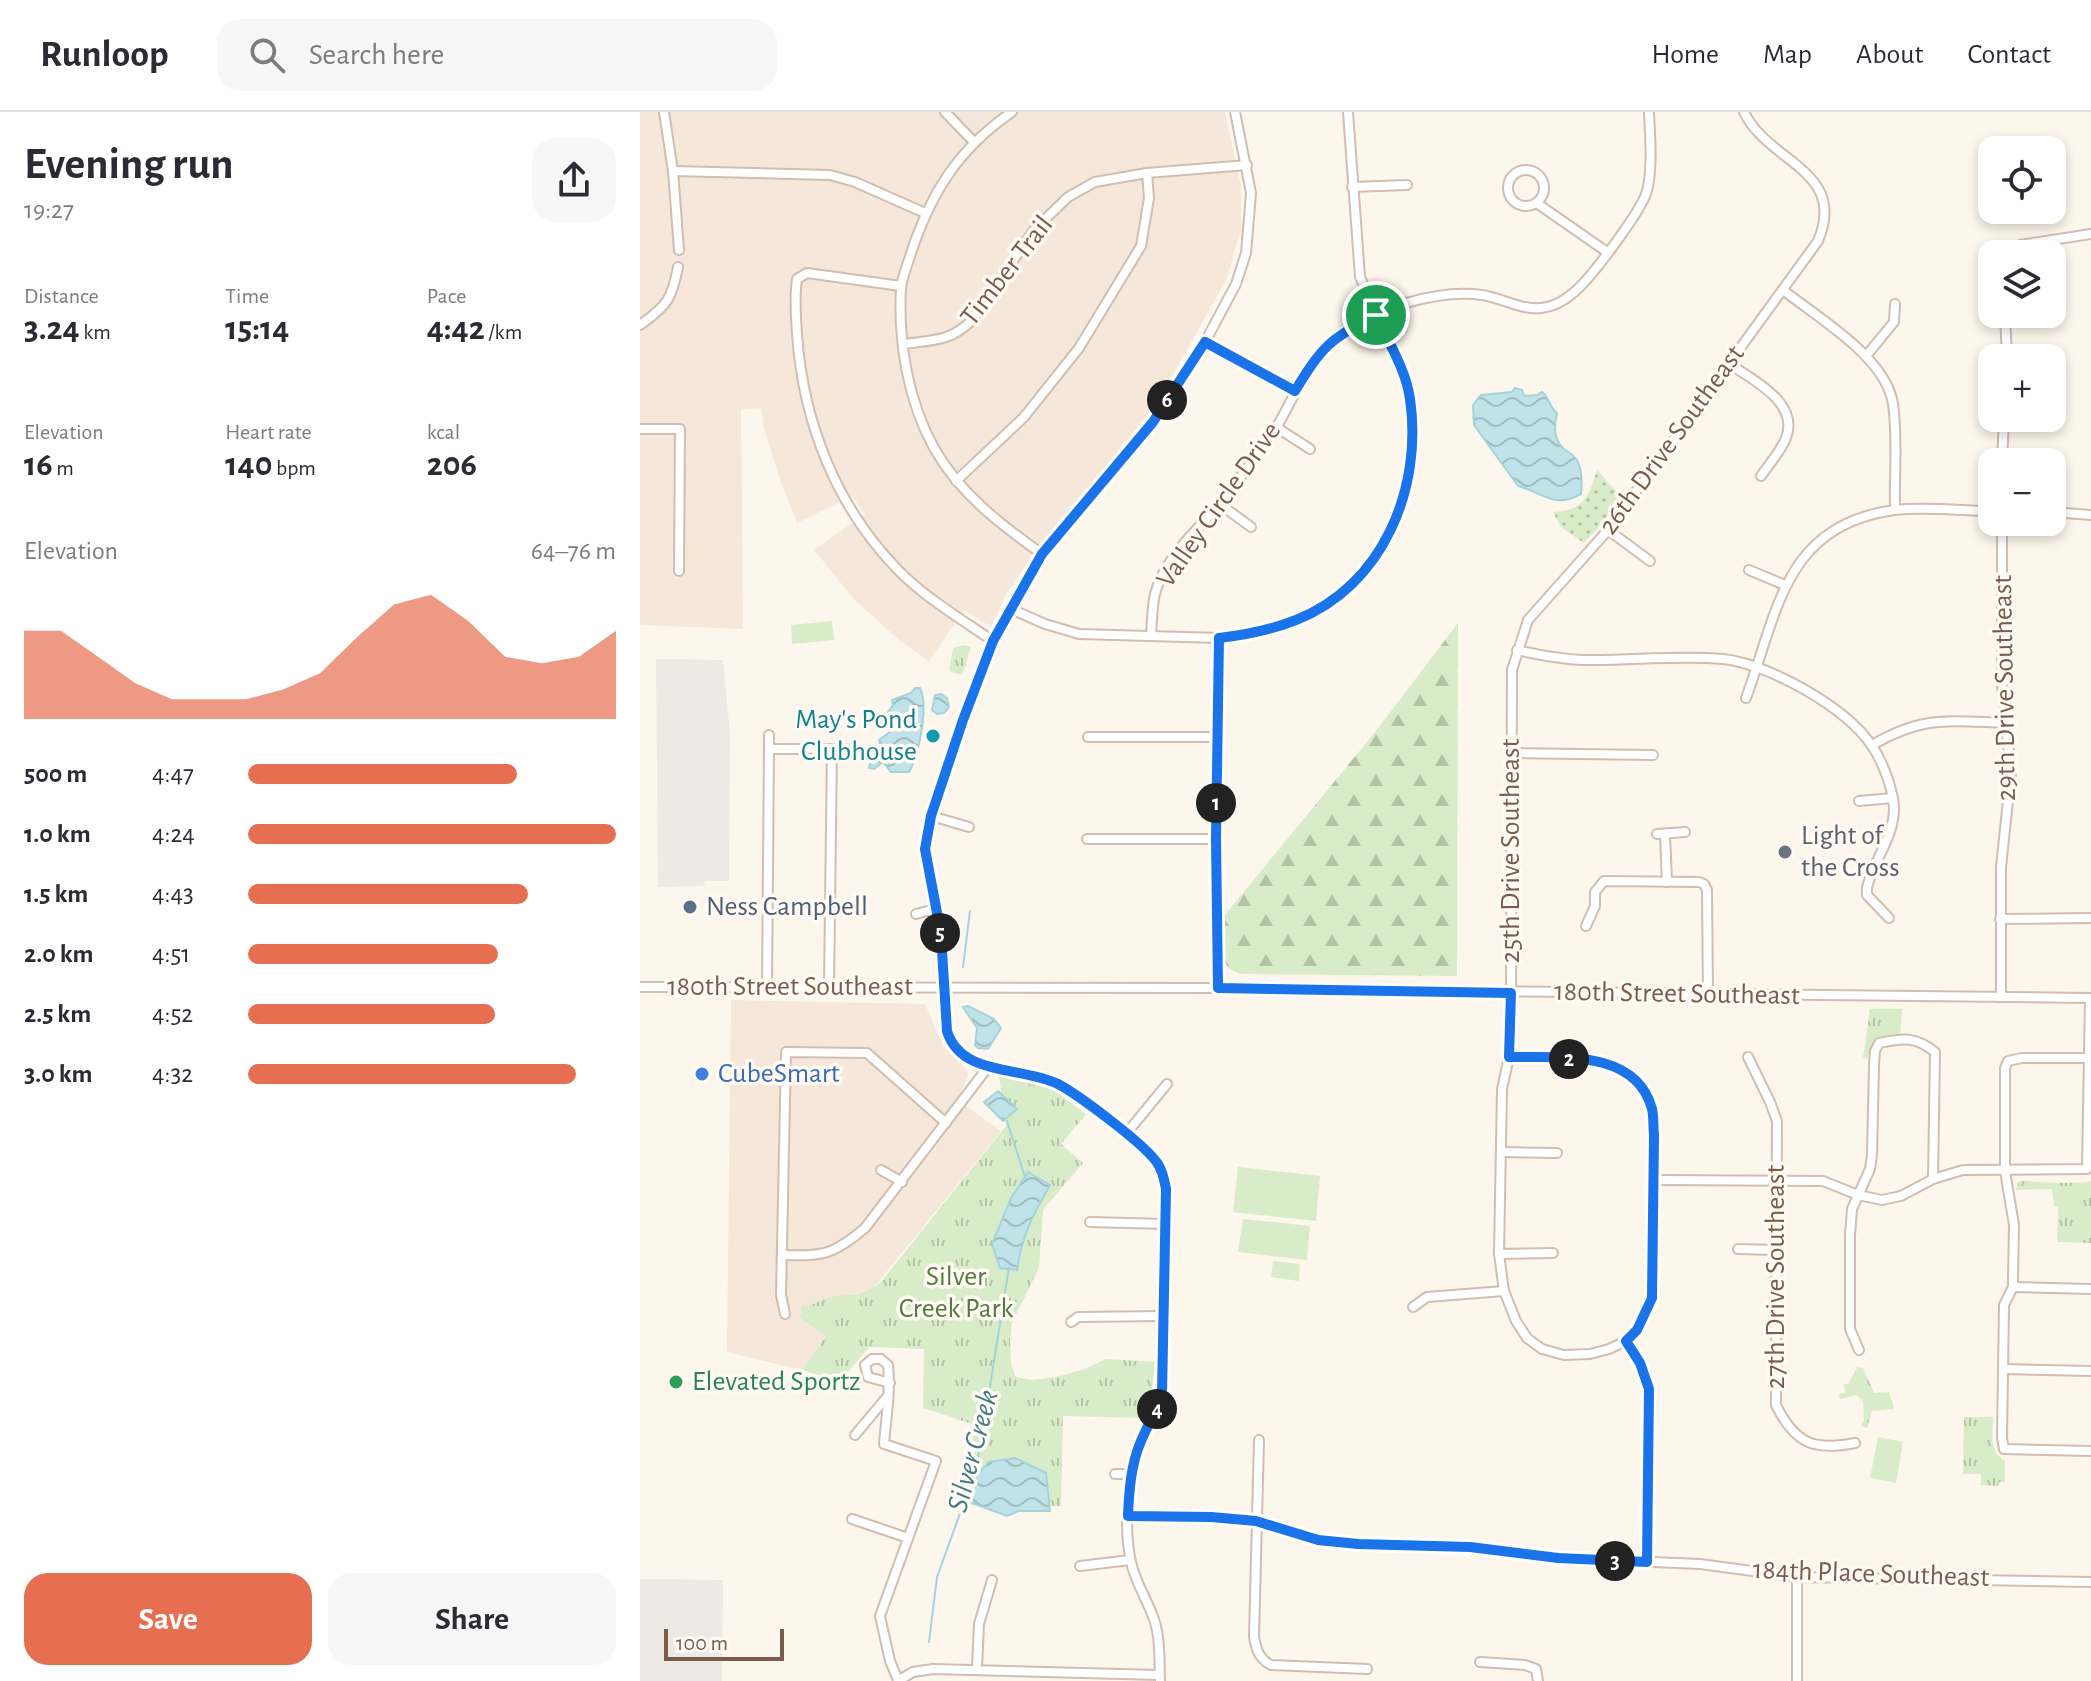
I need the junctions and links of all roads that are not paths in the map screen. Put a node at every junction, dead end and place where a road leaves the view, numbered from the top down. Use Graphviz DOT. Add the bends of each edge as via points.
graph roads {
  1 [pos="664,112"];
  2 [pos="945,112"];
  3 [pos="1012,112"];
  4 [pos="1235,112"];
  5 [pos="1348,112"];
  6 [pos="1649,112"];
  7 [pos="1744,112"];
  8 [pos="974,142"];
  9 [pos="1247,165"];
  10 [pos="673,171"];
  11 [pos="1147,173"];
  12 [pos="1407,185"];
  13 [pos="1352,187"];
  14 [pos="1538,204"];
  15 [pos="925,213"];
  16 [pos="2091,234"];
  17 [pos="2052,240"];
  18 [pos="679,250"];
  19 [pos="1607,252"];
  20 [pos="678,267"];
  21 [pos="901,286"];
  22 [pos="1783,290"];
  23 [pos="1895,304"];
  24 [pos="1376,315"];
  25 [pos="640,325"];
  26 [pos="1205,342"];
  27 [pos="903,344"];
  28 [pos="1866,356"];
  29 [pos="1728,363"];
  30 [pos="1295,391"];
  31 [pos="1276,427"];
  32 [pos="640,429"];
  33 [pos="1310,449"];
  34 [pos="1761,476"];
  35 [pos="956,481"];
  36 [pos="1221,505"];
  37 [pos="1895,510"];
  38 [pos="1978,511"];
  39 [pos="2066,513"];
  40 [pos="2091,515"];
  41 [pos="1251,527"];
  42 [pos="1608,530"];
  43 [pos="2002,536"];
  44 [pos="1042,554"];
  45 [pos="1650,561"];
  46 [pos="1749,570"];
  47 [pos="679,571"];
  48 [pos="1785,585"];
  49 [pos="1011,609"];
  50 [pos="1151,636"];
  51 [pos="1219,638"];
  52 [pos="993,641"];
  53 [pos="1517,650"];
  54 [pos="1758,666"];
  55 [pos="1746,698"];
  56 [pos="2007,723"];
  57 [pos="769,735"];
  58 [pos="1088,737"];
  59 [pos="1216,737"];
  60 [pos="1872,745"];
  61 [pos="769,749"];
  62 [pos="832,749"];
  63 [pos="854,750"];
  64 [pos="1510,753"];
  65 [pos="1653,755"];
  66 [pos="1893,798"];
  67 [pos="1859,801"];
  68 [pos="931,816"];
  69 [pos="969,827"];
  70 [pos="1685,832"];
  71 [pos="1087,839"];
  72 [pos="1216,839"];
  73 [pos="1667,882"];
  74 [pos="935,909"];
  75 [pos="916,914"];
  76 [pos="1889,918"];
  77 [pos="2091,918"];
  78 [pos="2000,919"];
  79 [pos="1586,926"];
  80 [pos="767,986"];
  81 [pos="640,987"];
  82 [pos="829,987"];
  83 [pos="945,988"];
  84 [pos="1218,988"];
  85 [pos="1511,993"];
  86 [pos="1708,995"];
  87 [pos="2001,997"];
  88 [pos="2090,998"];
  89 [pos="1509,1057"];
  90 [pos="1748,1057"];
  91 [pos="2089,1058"];
  92 [pos="988,1067"];
  93 [pos="1167,1084"];
  94 [pos="946,1123"];
  95 [pos="1126,1134"];
  96 [pos="1502,1152"];
  97 [pos="1557,1153"];
  98 [pos="881,1170"];
  99 [pos="2005,1171"];
  100 [pos="1933,1179"];
  101 [pos="1655,1180"];
  102 [pos="1777,1181"];
  103 [pos="902,1182"];
  104 [pos="1858,1195"];
  105 [pos="1090,1222"];
  106 [pos="1165,1224"];
  107 [pos="1738,1249"];
  108 [pos="1776,1250"];
  109 [pos="1553,1253"];
  110 [pos="1499,1254"];
  111 [pos="783,1255"];
  112 [pos="2013,1287"];
  113 [pos="2091,1289"];
  114 [pos="1504,1291"];
  115 [pos="1413,1307"];
  116 [pos="785,1314"];
  117 [pos="1164,1316"];
  118 [pos="1071,1322"];
  119 [pos="1626,1341"];
  120 [pos="1859,1350"];
  121 [pos="2003,1369"];
  122 [pos="2091,1371"];
  123 [pos="890,1383"];
  124 [pos="887,1397"];
  125 [pos="855,1435"];
  126 [pos="1259,1440"];
  127 [pos="1855,1443"];
  128 [pos="2091,1451"];
  129 [pos="1115,1474"];
  130 [pos="1132,1474"];
  131 [pos="1128,1516"];
  132 [pos="852,1519"];
  133 [pos="1256,1521"];
  134 [pos="908,1538"];
  135 [pos="1130,1560"];
  136 [pos="1647,1562"];
  137 [pos="1080,1566"];
  138 [pos="1797,1577"];
  139 [pos="992,1580"];
  140 [pos="2091,1582"];
  141 [pos="1480,1662"];
  142 [pos="977,1668"];
  143 [pos="1367,1669"];
  144 [pos="1160,1678"];
  145 [pos="898,1681"];
  146 [pos="1538,1681"];
  147 [pos="1797,1681"];
  1 -- 10 [label="street"];
  2 -- 8 [label="street"];
  3 -- 8 [label="street"];
  4 -- 9 [label="street"];
  5 -- 13 [label="street"];
  6 -- 19 [label="street" via="1647,192"];
  7 -- 22 [label="street, 26th Drive Southeast" via="1768,143 1804,170 1824,202 1818,241"];
  8 -- 15 [label="street"];
  9 -- 11 [label="street, Timber Trail"];
  9 -- 26 [label="street" via="1251,193 1246,253"];
  10 -- 15 [label="street" via="830,175"];
  10 -- 18 [label="street"];
  11 -- 27 [label="street, Timber Trail" via="1095,182 1068,197 1034,230 963,330 946,339"];
  11 -- 35 [label="street" via="1149,198 1141,246 1079,348 1024,417"];
  12 -- 13 [label="street"];
  13 -- 24 [label="street" via="1360,277"];
  14 -- 14 [label="street" via="1543,194 1540,175 1530,169 1517,172 1509,184 1511,199 1525,208"];
  14 -- 19 [label="street"];
  15 -- 21 [label="street"];
  16 -- 17 [label="street"];
  19 -- 24 [label="street, Valley Circle Drive" via="1576,292 1558,304 1520,307 1461,293 1431,295"];
  20 -- 25 [label="street" via="674,292"];
  21 -- 27 [label="street"];
  21 -- 52 [label="street" via="807,273 797,279 799,364 808,409 845,502 876,546 930,599"];
  22 -- 28 [label="street"];
  22 -- 29 [label="street, 26th Drive Southeast"];
  23 -- 28 [label="street" via="1894,322"];
  24 -- 30 [label="street, Valley Circle Drive" via="1340,333 1319,353"];
  24 -- 51 [label="street" via="1410,396 1413,451 1399,515 1370,564 1346,590 1299,619"];
  26 -- 30 [label="street"];
  26 -- 44 [label="street" via="1153,422"];
  27 -- 35 [label="street" via="921,419"];
  28 -- 37 [label="street" via="1883,375 1893,404"];
  29 -- 34 [label="street" via="1776,397 1785,410 1786,437"];
  29 -- 42 [label="street, 26th Drive Southeast"];
  30 -- 31 [label="street, Valley Circle Drive"];
  31 -- 33 [label="street"];
  31 -- 36 [label="street, Valley Circle Drive"];
  32 -- 47 [label="street" via="680,429"];
  35 -- 44 [label="street" via="998,523"];
  36 -- 41 [label="street"];
  36 -- 50 [label="street, Valley Circle Drive" via="1161,578 1154,595"];
  37 -- 38 [label="street"];
  37 -- 48 [label="street" via="1835,529 1801,558"];
  39 -- 40 [label="street"];
  42 -- 45 [label="street"];
  42 -- 53 [label="street, 26th Drive Southeast" via="1528,620"];
  43 -- 56 [label="street, 29th Drive Southeast"];
  44 -- 49 [label="street"];
  46 -- 48 [label="street"];
  48 -- 54 [label="street"];
  49 -- 50 [label="street" via="1079,634"];
  49 -- 52 [label="street"];
  50 -- 51 [label="street"];
  51 -- 59 [label="street"];
  52 -- 68 [label="street"];
  53 -- 54 [label="street" via="1581,660 1723,659"];
  53 -- 64 [label="street, 25th Drive Southeast"];
  54 -- 55 [label="street"];
  54 -- 60 [label="street" via="1847,719"];
  56 -- 60 [label="street" via="1936,720 1894,732"];
  56 -- 78 [label="street, 29th Drive Southeast" via="2011,772"];
  57 -- 61 [label="street"];
  58 -- 59 [label="street"];
  59 -- 72 [label="street"];
  60 -- 66 [label="street"];
  61 -- 62 [label="street"];
  61 -- 80 [label="street"];
  62 -- 63 [label="street"];
  62 -- 82 [label="street"];
  64 -- 65 [label="street"];
  64 -- 85 [label="street, 25th Drive Southeast"];
  66 -- 67 [label="street"];
  66 -- 76 [label="street" via="1893,825 1867,888 1867,895"];
  68 -- 69 [label="street"];
  68 -- 74 [label="street" via="925,849"];
  70 -- 73 [label="street" via="1661,834"];
  71 -- 72 [label="street"];
  72 -- 84 [label="street"];
  73 -- 79 [label="street" via="1604,881 1595,892"];
  73 -- 86 [label="street" via="1699,882 1707,890"];
  74 -- 75 [label="street"];
  74 -- 83 [label="street"];
  77 -- 78 [label="street"];
  78 -- 87 [label="street, 29th Drive Southeast"];
  80 -- 81 [label="street, 180th Street Southeast"];
  80 -- 82 [label="street, 180th Street Southeast"];
  82 -- 83 [label="street, 180th Street Southeast"];
  83 -- 84 [label="street, 180th Street Southeast"];
  83 -- 92 [label="street" via="952,1045"];
  84 -- 85 [label="street, 180th Street Southeast"];
  85 -- 86 [label="street, 180th Street Southeast"];
  85 -- 89 [label="street, 25th Drive Southeast"];
  86 -- 87 [label="street, 180th Street Southeast"];
  87 -- 88 [label="street, 180th Street Southeast"];
  88 -- 91 [label="street"];
  89 -- 96 [label="street, 25th Drive Southeast" via="1502,1089"];
  89 -- 101 [label="street" via="1588,1059 1610,1064 1634,1081 1652,1109"];
  90 -- 102 [label="street, 27th Drive Southeast" via="1777,1121"];
  91 -- 99 [label="street" via="2008,1061"];
  91 -- 99 [label="street" via="2087,1169"];
  92 -- 94 [label="street"];
  92 -- 95 [label="street" via="1059,1084"];
  93 -- 95 [label="street"];
  94 -- 103 [label="street"];
  94 -- 111 [label="street" via="867,1053 786,1052"];
  95 -- 106 [label="street" via="1156,1161 1163,1175"];
  96 -- 97 [label="street"];
  96 -- 110 [label="street, 25th Drive Southeast"];
  98 -- 103 [label="street"];
  99 -- 100 [label="street" via="1963,1170"];
  99 -- 112 [label="street" via="2014,1225"];
  100 -- 104 [label="street" via="1901,1196 1882,1200"];
  100 -- 104 [label="street" via="1935,1052 1921,1041 1879,1043 1872,1155"];
  101 -- 102 [label="street"];
  101 -- 119 [label="street" via="1652,1298"];
  102 -- 104 [label="street" via="1823,1181"];
  102 -- 108 [label="street, 27th Drive Southeast"];
  103 -- 111 [label="street" via="842,1248 818,1256"];
  104 -- 120 [label="street" via="1850,1235 1850,1329"];
  105 -- 106 [label="street"];
  106 -- 117 [label="street"];
  107 -- 108 [label="street"];
  108 -- 127 [label="street, 27th Drive Southeast" via="1776,1405 1789,1427 1809,1443 1830,1448"];
  109 -- 110 [label="street"];
  110 -- 114 [label="street, 25th Drive Southeast"];
  111 -- 116 [label="street"];
  112 -- 113 [label="street"];
  112 -- 121 [label="street" via="2004,1305"];
  114 -- 115 [label="street" via="1427,1297"];
  114 -- 119 [label="street, 25th Drive Southeast" via="1527,1338 1542,1349 1590,1354"];
  117 -- 118 [label="street" via="1078,1317"];
  117 -- 130 [label="street" via="1162,1394"];
  119 -- 136 [label="street" via="1649,1389"];
  121 -- 122 [label="street"];
  121 -- 128 [label="street" via="2004,1449"];
  123 -- 124 [label="street"];
  124 -- 125 [label="street"];
  124 -- 134 [label="street" via="884,1444 936,1461"];
  126 -- 133 [label="street"];
  129 -- 130 [label="street"];
  130 -- 131 [label="street"];
  131 -- 133 [label="street, 184th Place Southeast"];
  131 -- 135 [label="street"];
  132 -- 134 [label="street"];
  133 -- 136 [label="street, 184th Place Southeast" via="1318,1540"];
  133 -- 143 [label="street" via="1254,1637 1263,1660 1279,1667"];
  134 -- 145 [label="street" via="880,1616"];
  135 -- 137 [label="street"];
  135 -- 144 [label="street" via="1159,1638"];
  136 -- 138 [label="street, 184th Place Southeast"];
  138 -- 140 [label="street, 184th Place Southeast"];
  138 -- 147 [label="street"];
  139 -- 142 [label="street" via="979,1624"];
  141 -- 146 [label="street" via="1525,1665 1536,1669"];
  142 -- 144 [label="street"];
  142 -- 145 [label="street" via="913,1672"];
}
